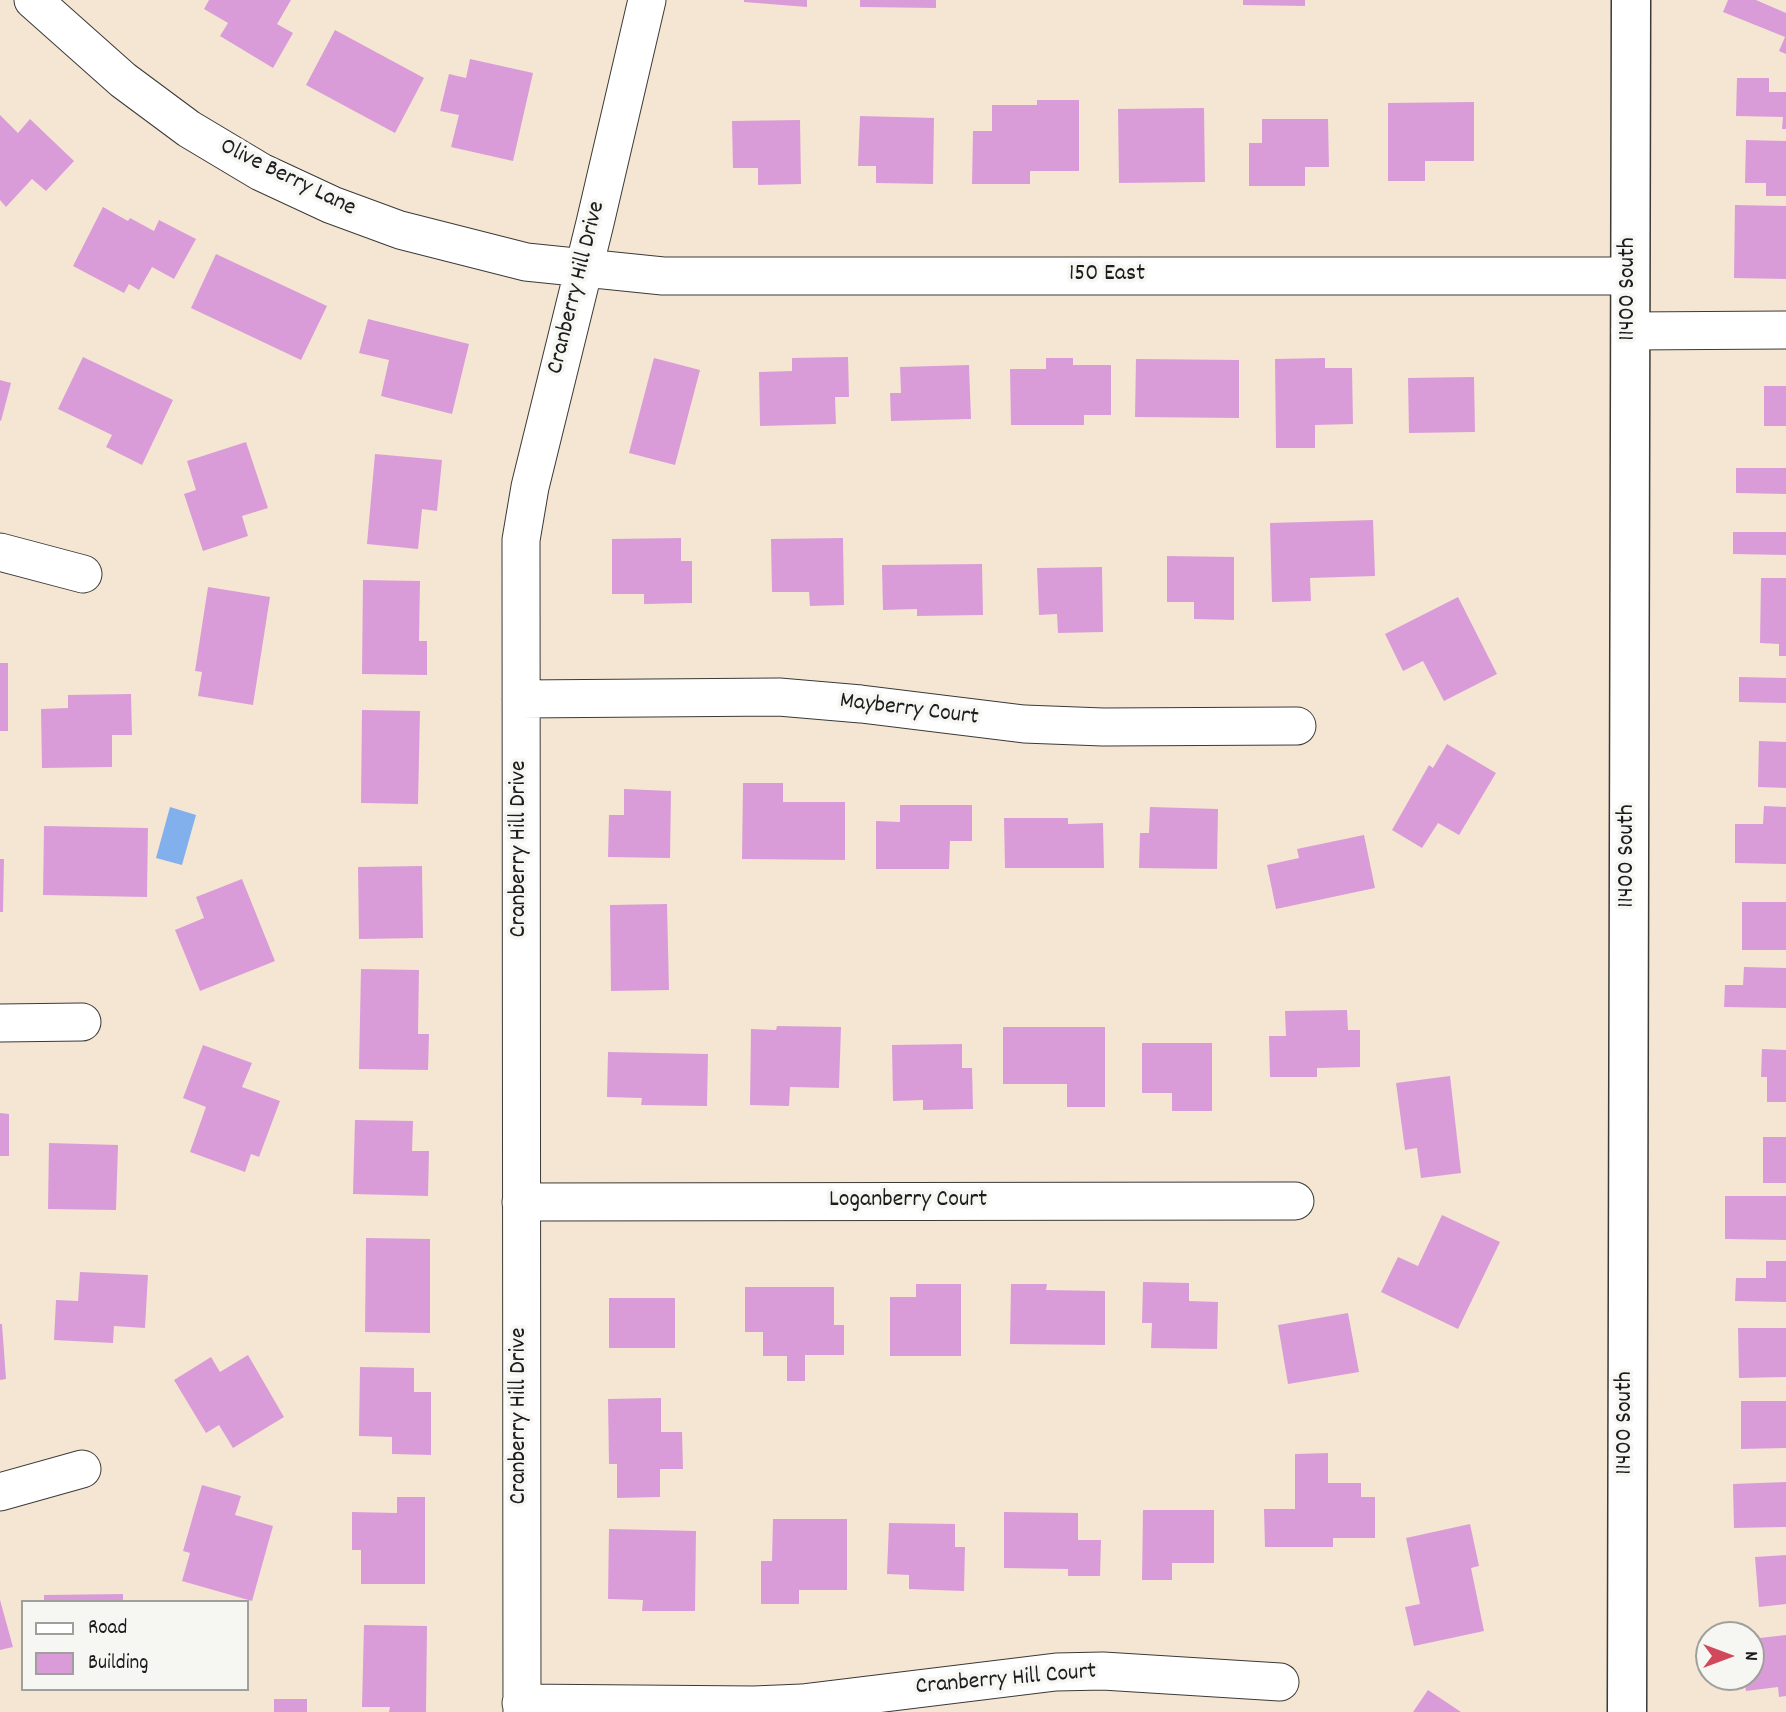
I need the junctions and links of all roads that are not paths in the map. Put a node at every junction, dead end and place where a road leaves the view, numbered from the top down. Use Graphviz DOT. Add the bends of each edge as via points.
graph roads {
  1 [pos="33,0"];
  2 [pos="647,0"];
  3 [pos="1630,0"];
  4 [pos="584,269"];
  5 [pos="1630,276"];
  6 [pos="1786,330"];
  7 [pos="1630,331"];
  8 [pos="0,552"];
  9 [pos="83,574"];
  10 [pos="521,699"];
  11 [pos="1297,726"];
  12 [pos="82,1022"];
  13 [pos="0,1023"];
  14 [pos="1295,1200"];
  15 [pos="521,1202"];
  16 [pos="82,1469"];
  17 [pos="0,1492"];
  18 [pos="1280,1682"];
  19 [pos="522,1708"];
  20 [pos="1627,1712"];
  1 -- 4 [label="street, Olive Berry Lane" via="123,80 189,129 261,172 400,230 526,262"];
  2 -- 4 [label="street, Cranberry Hill Drive"];
  3 -- 5 [label="main road, 11400 South"];
  4 -- 5 [label="street, 150 East" via="663,276"];
  4 -- 10 [label="street, Cranberry Hill Drive" via="524,513"];
  5 -- 7 [label="main road, 11400 South"];
  6 -- 7 [label="street"];
  7 -- 20 [label="main road, 11400 South"];
  8 -- 9 [label="street"];
  10 -- 11 [label="street, Mayberry Court" via="779,697 1024,724"];
  10 -- 15 [label="street, Cranberry Hill Drive"];
  12 -- 13 [label="street"];
  14 -- 15 [label="street, Loganberry Court"];
  15 -- 19 [label="street, Cranberry Hill Drive"];
  16 -- 17 [label="street"];
  18 -- 19 [label="street, Cranberry Hill Court" via="1068,1672 802,1703"];
}
